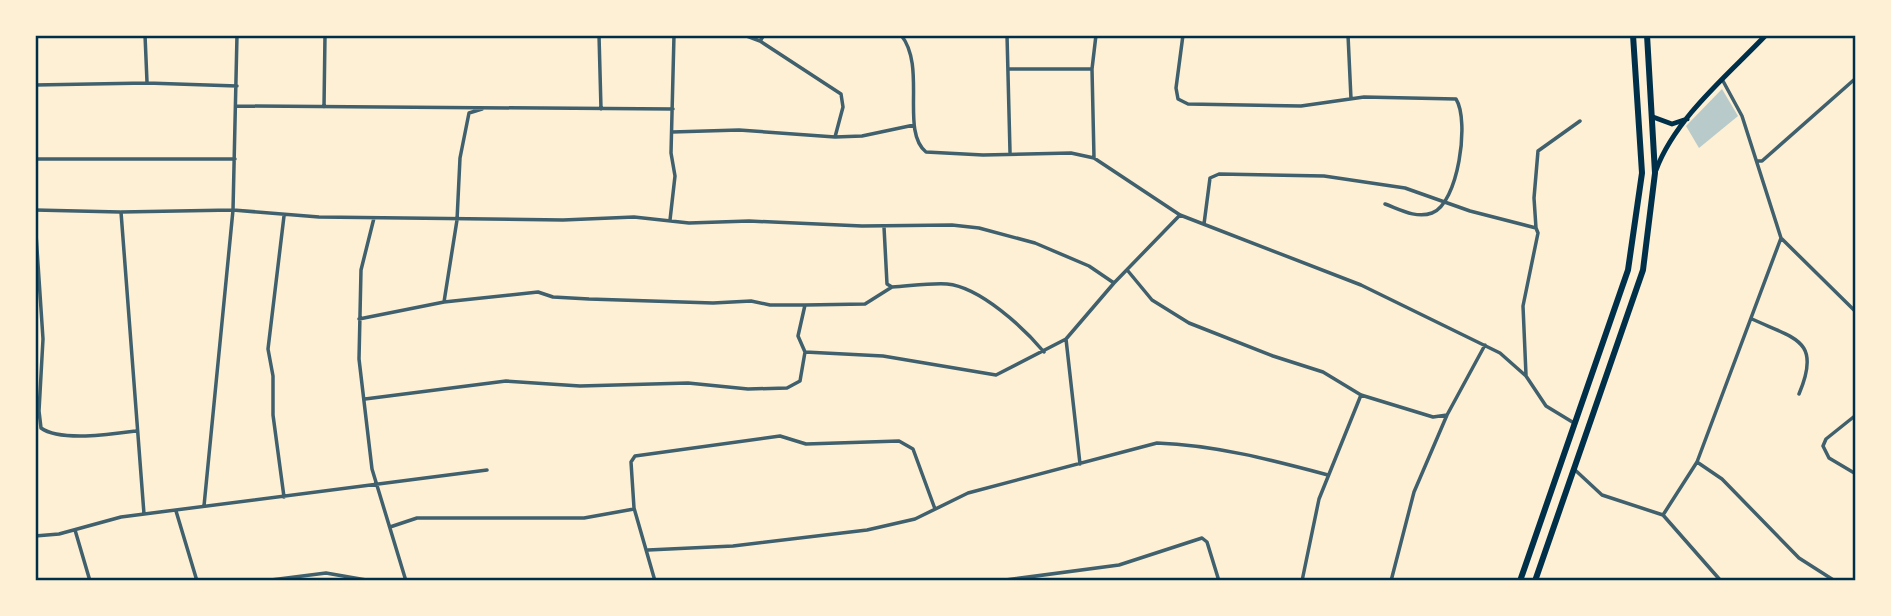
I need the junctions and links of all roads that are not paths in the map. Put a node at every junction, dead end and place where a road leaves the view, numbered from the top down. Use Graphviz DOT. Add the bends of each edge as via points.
graph roads {
  1 [pos="145,35"];
  2 [pos="237,35"];
  3 [pos="326,35"];
  4 [pos="599,35"];
  5 [pos="674,35"];
  6 [pos="744,35"];
  7 [pos="764,35"];
  8 [pos="901,35"];
  9 [pos="934,35"];
  10 [pos="1007,35"];
  11 [pos="1096,35"];
  12 [pos="1183,35"];
  13 [pos="1348,35"];
  14 [pos="1633,35"];
  15 [pos="1647,35"];
  16 [pos="1766,35"];
  17 [pos="760,41"];
  18 [pos="1009,69"];
  19 [pos="1092,69"];
  20 [pos="1856,78"];
  21 [pos="1723,81"];
  22 [pos="147,83"];
  23 [pos="35,85"];
  24 [pos="237,86"];
  25 [pos="1351,100"];
  26 [pos="237,106"];
  27 [pos="324,107"];
  28 [pos="488,108"];
  29 [pos="601,109"];
  30 [pos="673,109"];
  31 [pos="1653,117"];
  32 [pos="1689,117"];
  33 [pos="1580,121"];
  34 [pos="915,125"];
  35 [pos="673,132"];
  36 [pos="835,136"];
  37 [pos="1010,152"];
  38 [pos="1094,158"];
  39 [pos="35,159"];
  40 [pos="235,159"];
  41 [pos="1757,161"];
  42 [pos="1655,173"];
  43 [pos="1446,202"];
  44 [pos="1385,204"];
  45 [pos="35,210"];
  46 [pos="233,210"];
  47 [pos="121,212"];
  48 [pos="1180,215"];
  49 [pos="284,216"];
  50 [pos="374,218"];
  51 [pos="35,219"];
  52 [pos="457,220"];
  53 [pos="670,220"];
  54 [pos="1204,224"];
  55 [pos="884,226"];
  56 [pos="1536,228"];
  57 [pos="1781,238"];
  58 [pos="1128,271"];
  59 [pos="1114,283"];
  60 [pos="892,287"];
  61 [pos="444,302"];
  62 [pos="805,305"];
  63 [pos="1856,312"];
  64 [pos="359,319"];
  65 [pos="1752,319"];
  66 [pos="1066,339"];
  67 [pos="1485,345"];
  68 [pos="805,352"];
  69 [pos="1044,352"];
  70 [pos="1526,376"];
  71 [pos="1799,394"];
  72 [pos="1361,395"];
  73 [pos="365,399"];
  74 [pos="1447,415"];
  75 [pos="1856,415"];
  76 [pos="1574,423"];
  77 [pos="136,431"];
  78 [pos="1696,462"];
  79 [pos="1080,464"];
  80 [pos="487,470"];
  81 [pos="1574,470"];
  82 [pos="1856,474"];
  83 [pos="1328,475"];
  84 [pos="377,484"];
  85 [pos="284,497"];
  86 [pos="204,506"];
  87 [pos="634,508"];
  88 [pos="935,509"];
  89 [pos="176,511"];
  90 [pos="144,514"];
  91 [pos="1663,515"];
  92 [pos="390,527"];
  93 [pos="75,530"];
  94 [pos="35,536"];
  95 [pos="648,550"];
  96 [pos="90,581"];
  97 [pos="197,581"];
  98 [pos="263,581"];
  99 [pos="372,581"];
  100 [pos="406,581"];
  101 [pos="655,581"];
  102 [pos="998,581"];
  103 [pos="1219,581"];
  104 [pos="1302,581"];
  105 [pos="1391,581"];
  106 [pos="1520,581"];
  107 [pos="1535,581"];
  108 [pos="1721,581"];
  109 [pos="1835,581"];
  1 -- 22 [label="street"];
  2 -- 24 [label="street"];
  3 -- 27 [label="street"];
  4 -- 29 [label="street"];
  5 -- 30 [label="street"];
  6 -- 17 [label="street"];
  7 -- 17 [label="street"];
  8 -- 34 [label="street" via="913,60"];
  9 -- 10 [label="street"];
  10 -- 18 [label="street"];
  11 -- 19 [label="street"];
  12 -- 25 [label="street" via="1175,88 1182,103 1301,106"];
  13 -- 25 [label="street"];
  14 -- 76 [label="highway" via="1642,173 1635,237 1619,302"];
  15 -- 31 [label="highway"];
  16 -- 21 [label="main road"];
  17 -- 36 [label="street" via="841,94 843,107"];
  18 -- 19 [label="street"];
  18 -- 37 [label="street"];
  19 -- 38 [label="street"];
  20 -- 41 [label="street"];
  21 -- 32 [label="main road"];
  21 -- 41 [label="street" via="1734,97"];
  22 -- 23 [label="street"];
  22 -- 24 [label="street"];
  24 -- 26 [label="street"];
  25 -- 43 [label="street" via="1456,99 1463,128"];
  26 -- 27 [label="street"];
  26 -- 40 [label="street"];
  27 -- 28 [label="street"];
  28 -- 29 [label="street"];
  28 -- 52 [label="street" via="469,113 460,158"];
  29 -- 30 [label="street"];
  30 -- 35 [label="street"];
  31 -- 32 [label="main road" via="1672,124"];
  31 -- 42 [label="highway"];
  32 -- 42 [label="main road" via="1669,143"];
  33 -- 56 [label="street" via="1538,151"];
  34 -- 36 [label="street"];
  34 -- 37 [label="street" via="916,140 926,152"];
  35 -- 36 [label="street" via="739,130"];
  35 -- 53 [label="street"];
  37 -- 38 [label="street"];
  38 -- 48 [label="street"];
  39 -- 40 [label="street"];
  40 -- 46 [label="street"];
  41 -- 57 [label="street"];
  42 -- 81 [label="highway" via="1643,270"];
  43 -- 44 [label="street" via="1439,210 1420,216"];
  43 -- 54 [label="street" via="1405,188 1324,176 1219,174 1210,178"];
  43 -- 56 [label="street"];
  45 -- 47 [label="street"];
  46 -- 47 [label="street"];
  46 -- 49 [label="street"];
  46 -- 86 [label="street"];
  47 -- 77 [label="street"];
  48 -- 54 [label="street"];
  48 -- 58 [label="street"];
  49 -- 50 [label="street"];
  49 -- 85 [label="street" via="268,349"];
  50 -- 52 [label="street"];
  50 -- 64 [label="street" via="361,270"];
  51 -- 77 [label="street" via="43,339 41,428 87,436"];
  52 -- 53 [label="street"];
  52 -- 61 [label="street"];
  53 -- 55 [label="street"];
  54 -- 67 [label="street" via="1361,285"];
  55 -- 59 [label="street" via="979,228 1035,243 1089,266"];
  55 -- 60 [label="street" via="885,278"];
  56 -- 70 [label="street" via="1523,306"];
  57 -- 63 [label="street"];
  57 -- 65 [label="street"];
  58 -- 59 [label="street"];
  58 -- 72 [label="street" via="1152,300 1178,317 1323,372"];
  59 -- 66 [label="street"];
  60 -- 62 [label="street" via="865,304"];
  60 -- 69 [label="street" via="949,284 967,289 1020,324"];
  61 -- 62 [label="street" via="538,292 553,298"];
  61 -- 64 [label="street"];
  62 -- 68 [label="street" via="798,336"];
  64 -- 73 [label="street"];
  65 -- 71 [label="street" via="1805,348 1809,370"];
  65 -- 78 [label="street"];
  66 -- 69 [label="street"];
  66 -- 79 [label="street"];
  67 -- 70 [label="street"];
  67 -- 74 [label="street"];
  68 -- 69 [label="street" via="883,356 996,375"];
  68 -- 73 [label="street" via="800,382 787,388 506,381"];
  70 -- 76 [label="street" via="1546,406"];
  72 -- 74 [label="street" via="1433,416"];
  72 -- 83 [label="street"];
  73 -- 84 [label="street"];
  74 -- 105 [label="street" via="1414,492"];
  75 -- 82 [label="street" via="1823,446 1829,458"];
  76 -- 106 [label="highway"];
  77 -- 90 [label="street"];
  78 -- 91 [label="street"];
  78 -- 109 [label="street" via="1722,479 1799,558"];
  79 -- 83 [label="street" via="1157,443 1182,444"];
  79 -- 88 [label="street" via="968,494"];
  80 -- 84 [label="street"];
  81 -- 91 [label="street" via="1602,495"];
  81 -- 107 [label="highway"];
  83 -- 104 [label="street"];
  84 -- 85 [label="street"];
  84 -- 92 [label="street"];
  85 -- 86 [label="street"];
  86 -- 89 [label="street"];
  87 -- 88 [label="street" via="631,462 635,456 780,436 806,444 899,441 909,445"];
  87 -- 92 [label="street" via="584,518 417,518"];
  87 -- 95 [label="street"];
  88 -- 95 [label="street" via="915,519 867,530"];
  89 -- 90 [label="street"];
  89 -- 97 [label="street"];
  90 -- 93 [label="street"];
  91 -- 108 [label="street"];
  92 -- 100 [label="street"];
  93 -- 94 [label="street"];
  93 -- 96 [label="street"];
  95 -- 101 [label="street"];
  98 -- 99 [label="street" via="326,573"];
  102 -- 103 [label="street" via="1119,565 1202,538 1208,542"];
}
